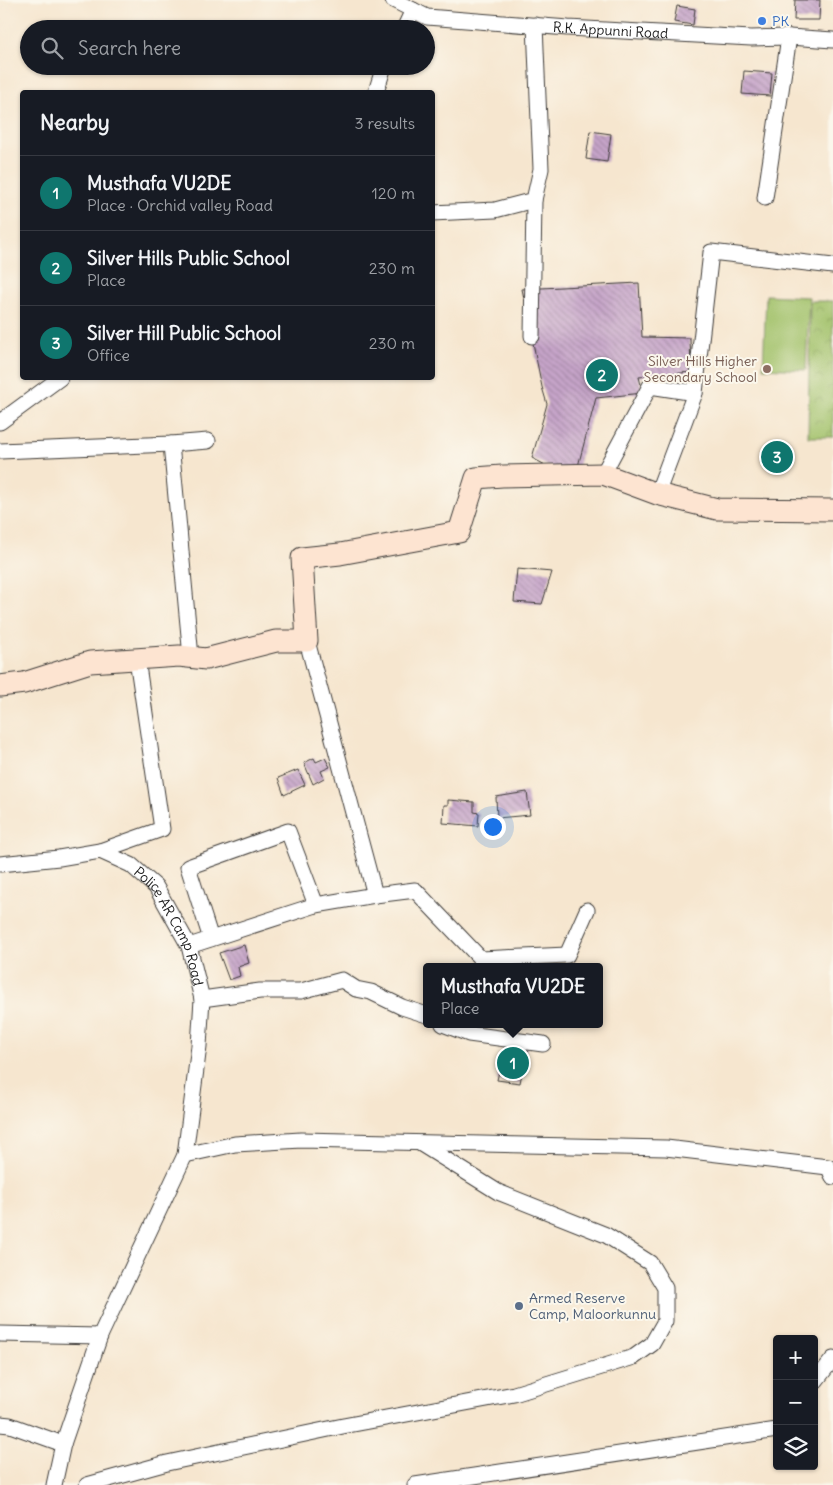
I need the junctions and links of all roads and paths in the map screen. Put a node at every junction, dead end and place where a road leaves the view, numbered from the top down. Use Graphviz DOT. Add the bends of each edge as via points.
graph roads {
  1 [pos="393,0"];
  2 [pos="414,10"];
  3 [pos="409,20"];
  4 [pos="535,25"];
  5 [pos="789,37"];
  6 [pos="833,40"];
  7 [pos="381,75"];
  8 [pos="377,90"];
  9 [pos="765,198"];
  10 [pos="534,200"];
  11 [pos="435,212"];
  12 [pos="833,266"];
  13 [pos="532,336"];
  14 [pos="57,380"];
  15 [pos="695,393"];
  16 [pos="0,422"];
  17 [pos="208,441"];
  18 [pos="171,444"];
  19 [pos="0,451"];
  20 [pos="604,474"];
  21 [pos="657,494"];
  22 [pos="833,510"];
  23 [pos="307,641"];
  24 [pos="191,657"];
  25 [pos="137,659"];
  26 [pos="0,686"];
  27 [pos="100,851"];
  28 [pos="0,864"];
  29 [pos="375,895"];
  30 [pos="316,905"];
  31 [pos="587,910"];
  32 [pos="211,938"];
  33 [pos="189,946"];
  34 [pos="202,999"];
  35 [pos="423,1014"];
  36 [pos="454,1028"];
  37 [pos="543,1044"];
  38 [pos="421,1144"];
  39 [pos="185,1155"];
  40 [pos="833,1177"];
  41 [pos="0,1334"];
  42 [pos="100,1336"];
  43 [pos="833,1359"];
  44 [pos="816,1380"];
  45 [pos="0,1424"];
  46 [pos="773,1431"];
  47 [pos="63,1444"];
  48 [pos="54,1485"];
  49 [pos="87,1485"];
  50 [pos="415,1485"];
  1 -- 2 [label="street, R.K. Appunni Road"];
  2 -- 3 [label="street"];
  2 -- 4 [label="street, R.K. Appunni Road" via="426,17"];
  4 -- 5 [label="street, R.K. Appunni Road" via="752,38"];
  4 -- 10 [label="street" via="541,169"];
  5 -- 6 [label="street, R.K. Appunni Road"];
  5 -- 9 [label="street"];
  7 -- 8 [label="street"];
  10 -- 11 [label="street" via="495,210"];
  10 -- 13 [label="street"];
  12 -- 15 [label="street" via="711,252"];
  14 -- 16 [label="street"];
  15 -- 20 [label="street" via="650,386"];
  15 -- 21 [label="street"];
  17 -- 18 [label="street"];
  18 -- 19 [label="street"];
  18 -- 24 [label="street"];
  20 -- 21 [label="street"];
  20 -- 23 [label="street" via="476,478 459,532 302,558"];
  21 -- 22 [label="street" via="717,510"];
  23 -- 24 [label="street" via="276,640 206,659"];
  23 -- 29 [label="street"];
  24 -- 25 [label="street"];
  25 -- 26 [label="street" via="90,662 24,683"];
  25 -- 27 [label="street" via="162,829"];
  27 -- 28 [label="street"];
  27 -- 33 [label="street, Police AR Camp Road" via="131,865 156,887"];
  29 -- 30 [label="street"];
  29 -- 31 [label="street" via="415,890 481,959 566,955"];
  30 -- 32 [label="street"];
  30 -- 32 [label="street" via="288,831 188,867"];
  32 -- 33 [label="street"];
  33 -- 34 [label="street, Police AR Camp Road"];
  34 -- 35 [label="street" via="260,991 301,990 342,980 356,989"];
  34 -- 39 [label="street, Police AR Camp Road"];
  36 -- 37 [label="street" via="469,1034"];
  38 -- 39 [label="street" via="267,1141"];
  38 -- 40 [label="street" via="666,1148 828,1167"];
  38 -- 49 [label="street" via="498,1192 606,1235 650,1263 665,1288 665,1321 652,1344 634,1357 514,1394 187,1458"];
  39 -- 42 [label="street, Police AR Camp Road"];
  41 -- 42 [label="street"];
  42 -- 47 [label="street, Police AR Camp Road"];
  43 -- 44 [label="street"];
  45 -- 47 [label="street"];
  46 -- 50 [label="street"];
  47 -- 48 [label="street, Police AR Camp Road"];
}
